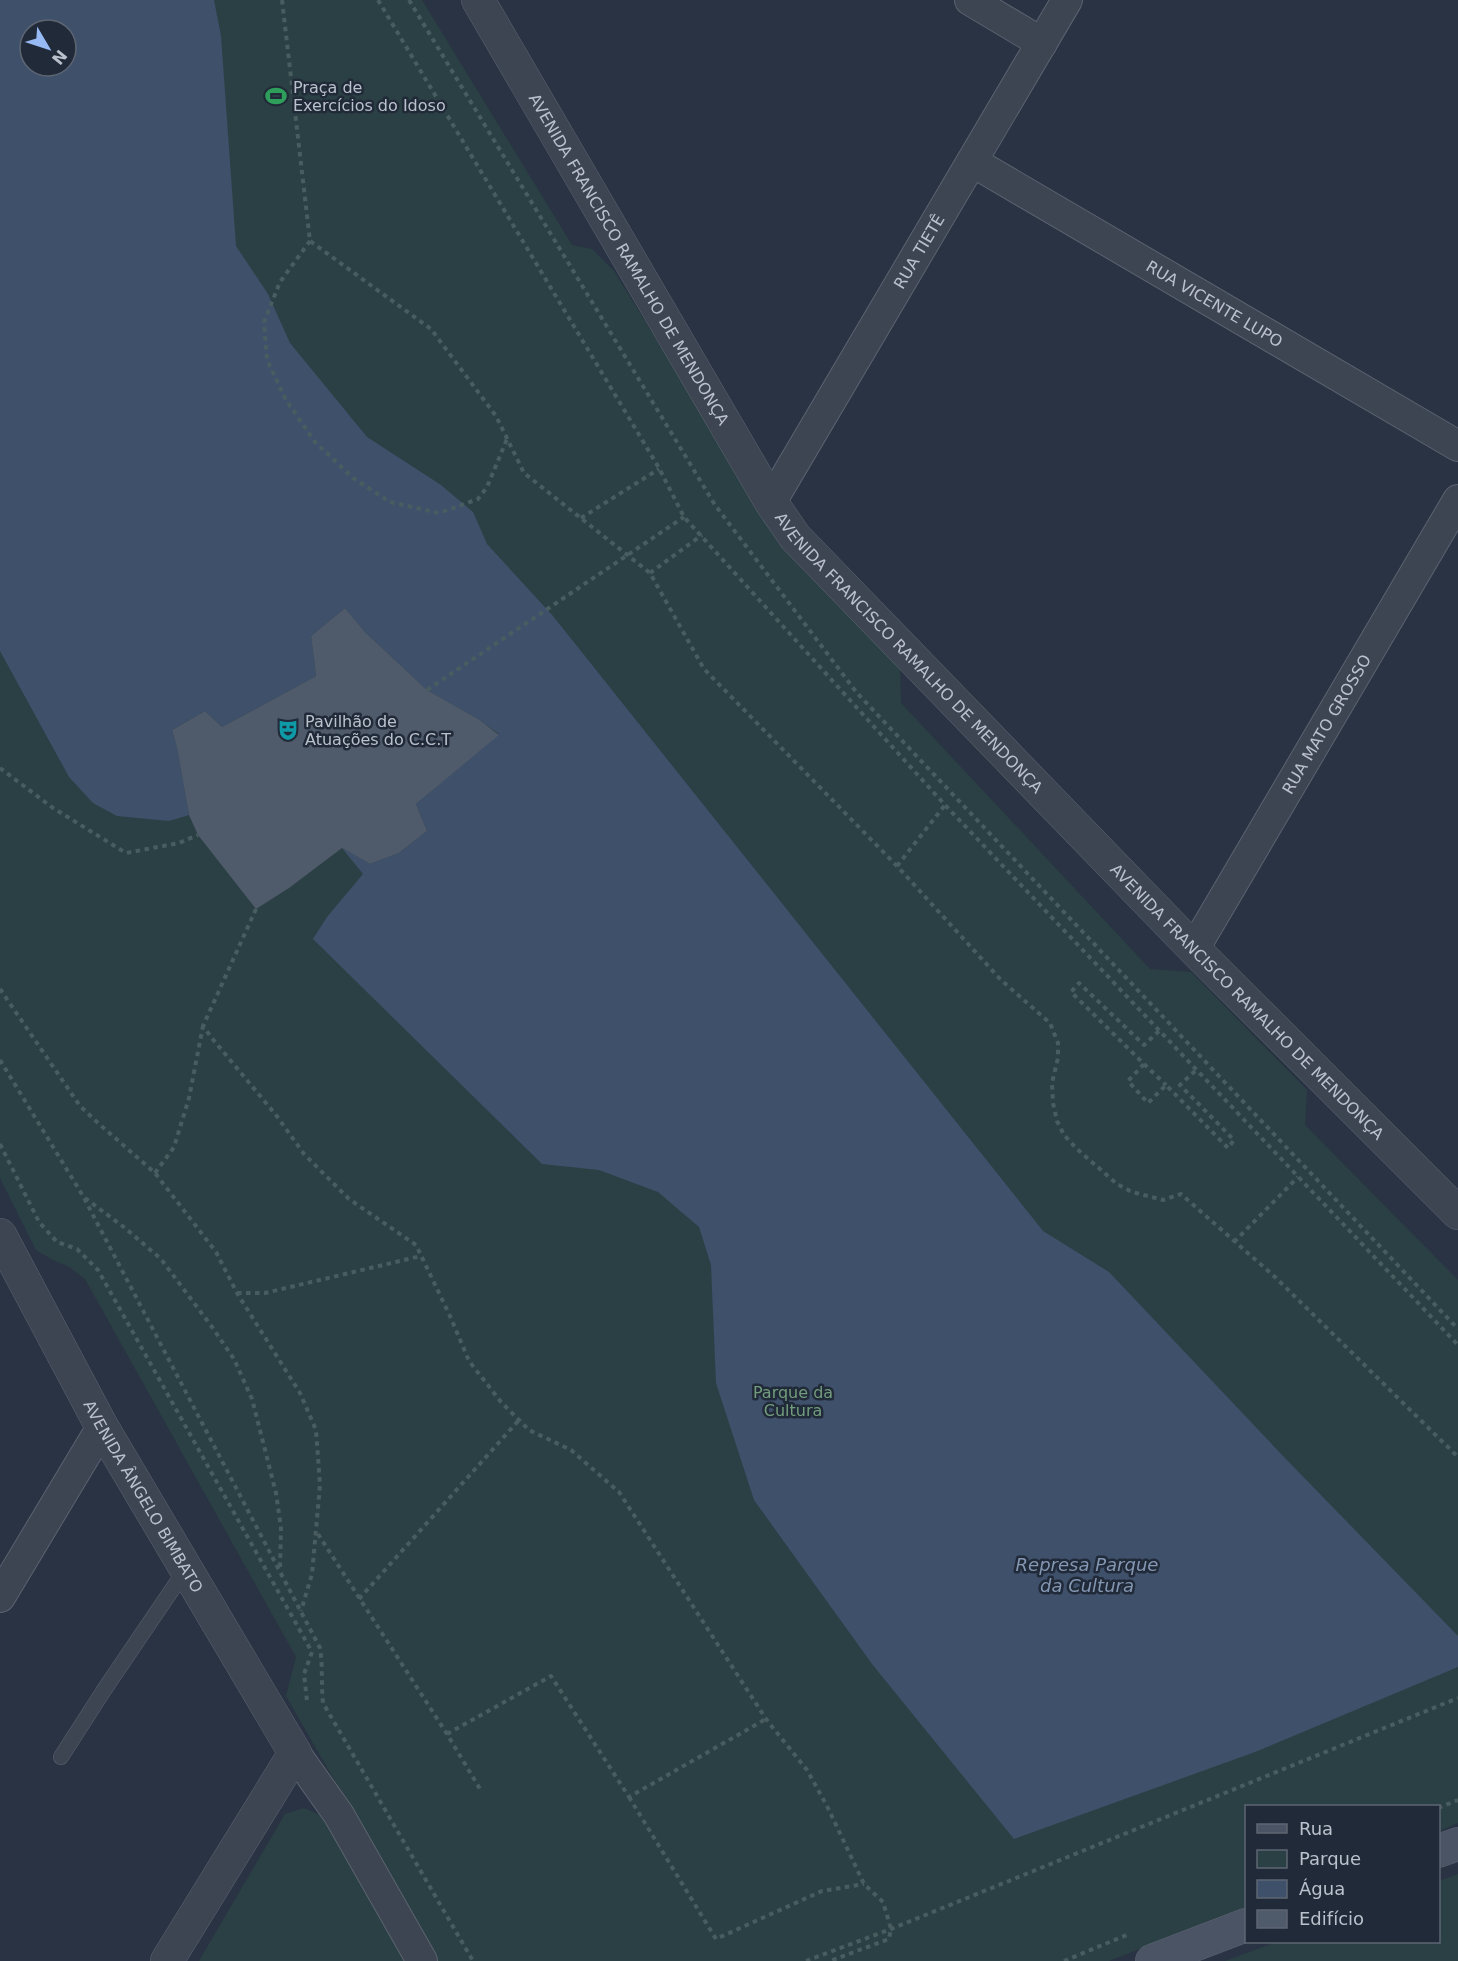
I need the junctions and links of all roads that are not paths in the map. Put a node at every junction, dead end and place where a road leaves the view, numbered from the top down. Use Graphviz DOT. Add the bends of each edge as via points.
graph roads {
  1 [pos="478,0"];
  2 [pos="970,0"];
  3 [pos="1067,0"];
  4 [pos="1042,43"];
  5 [pos="973,162"];
  6 [pos="1458,446"];
  7 [pos="1458,500"];
  8 [pos="771,502"];
  9 [pos="1194,949"];
  10 [pos="1458,1213"];
  11 [pos="0,1235"];
  12 [pos="102,1427"];
  13 [pos="186,1569"];
  14 [pos="0,1597"];
  15 [pos="295,1753"];
  16 [pos="61,1757"];
  17 [pos="1458,1844"];
  18 [pos="1440,1850"];
  19 [pos="1245,1925"];
  20 [pos="167,1961"];
  21 [pos="422,1961"];
  22 [pos="1152,1961"];
  1 -- 8 [label="street, AVENIDA FRANCISCO RAMALHO DE MENDONÇA"];
  2 -- 4 [label="street"];
  3 -- 4 [label="street, RUA TIETÊ"];
  4 -- 5 [label="street, RUA TIETÊ"];
  5 -- 6 [label="street, RUA VICENTE LUPO"];
  5 -- 8 [label="street, RUA TIETÊ"];
  7 -- 9 [label="street, RUA MATO GROSSO"];
  8 -- 9 [label="street, AVENIDA FRANCISCO RAMALHO DE MENDONÇA" via="795,537"];
  9 -- 10 [label="street, AVENIDA FRANCISCO RAMALHO DE MENDONÇA"];
  11 -- 12 [label="street, AVENIDA ÂNGELO BIMBATO"];
  12 -- 13 [label="street, AVENIDA ÂNGELO BIMBATO"];
  12 -- 14 [label="street"];
  13 -- 15 [label="street, AVENIDA ÂNGELO BIMBATO"];
  13 -- 16 [label="lane"];
  15 -- 20 [label="street"];
  15 -- 21 [label="street, AVENIDA ÂNGELO BIMBATO" via="339,1815"];
  17 -- 18 [label="main road"];
  19 -- 22 [label="main road"];
}
